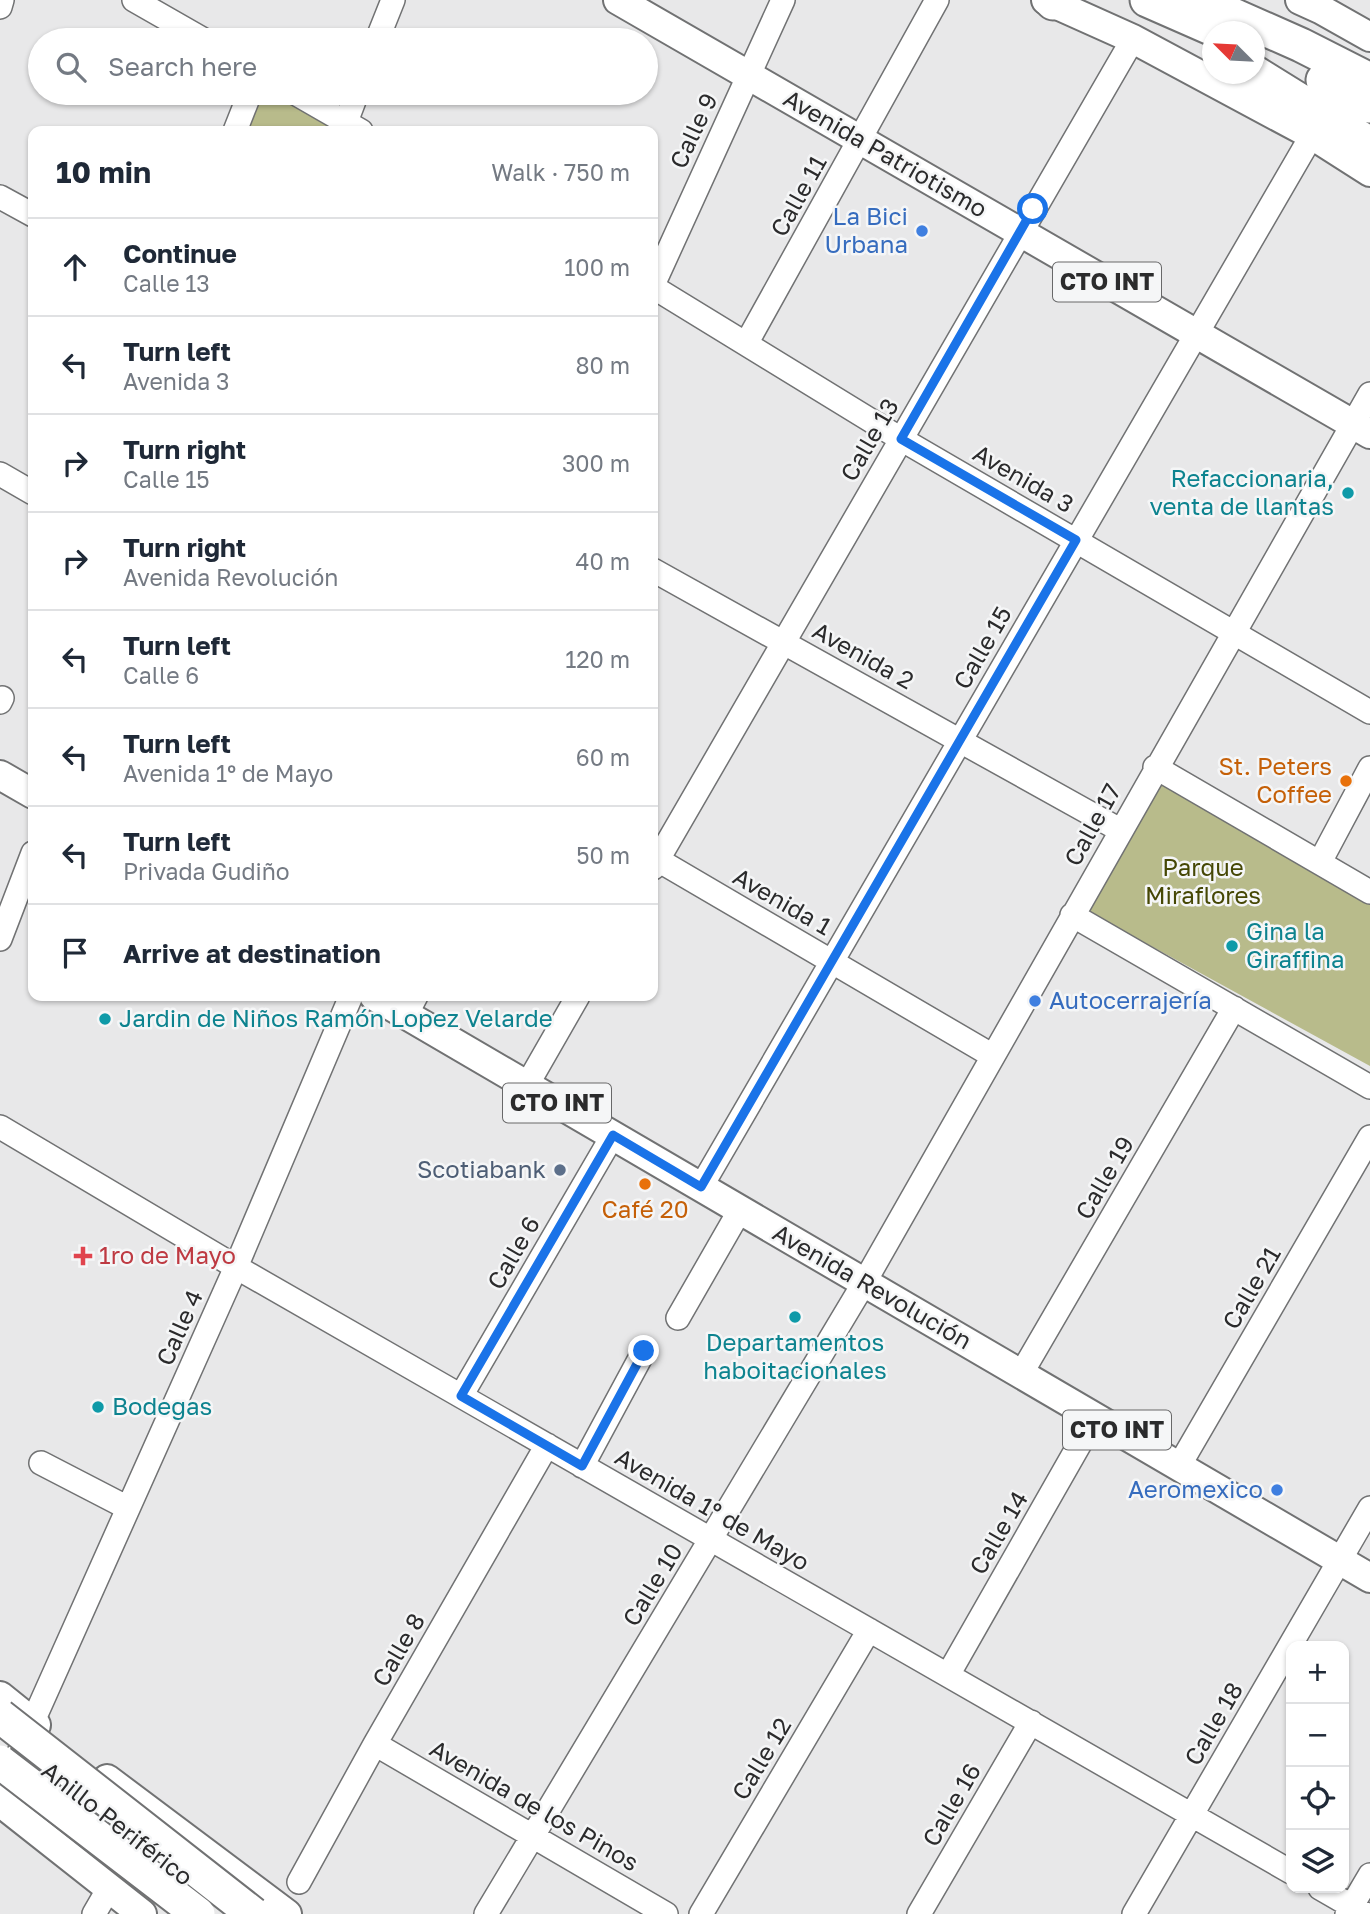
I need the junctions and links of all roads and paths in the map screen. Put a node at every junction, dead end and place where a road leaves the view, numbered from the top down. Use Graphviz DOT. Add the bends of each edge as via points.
graph roads {
  1 [pos="2,0"];
  2 [pos="134,0"];
  3 [pos="393,0"];
  4 [pos="618,0"];
  5 [pos="783,0"];
  6 [pos="937,0"];
  7 [pos="1238,0"];
  8 [pos="1300,0"];
  9 [pos="1050,1"];
  10 [pos="1173,4"];
  11 [pos="0,6"];
  12 [pos="1202,21"];
  13 [pos="183,28"];
  14 [pos="382,28"];
  15 [pos="1202,30"];
  16 [pos="1370,37"];
  17 [pos="1133,38"];
  18 [pos="1301,44"];
  19 [pos="1265,52"];
  20 [pos="749,76"];
  21 [pos="1370,80"];
  22 [pos="1265,81"];
  23 [pos="245,105"];
  24 [pos="316,105"];
  25 [pos="357,105"];
  26 [pos="1370,106"];
  27 [pos="237,126"];
  28 [pos="352,126"];
  29 [pos="354,126"];
  30 [pos="1312,135"];
  31 [pos="860,140"];
  32 [pos="1361,153"];
  33 [pos="1370,172"];
  34 [pos="0,197"];
  35 [pos="28,212"];
  36 [pos="1020,232"];
  37 [pos="658,275"];
  38 [pos="658,289"];
  39 [pos="1196,334"];
  40 [pos="746,344"];
  41 [pos="1370,394"];
  42 [pos="1362,429"];
  43 [pos="901,439"];
  44 [pos="0,474"];
  45 [pos="28,490"];
  46 [pos="1076,540"];
  47 [pos="658,573"];
  48 [pos="1233,633"];
  49 [pos="783,642"];
  50 [pos="1370,712"];
  51 [pos="960,741"];
  52 [pos="1155,767"];
  53 [pos="1370,768"];
  54 [pos="0,775"];
  55 [pos="28,791"];
  56 [pos="1120,830"];
  57 [pos="658,854"];
  58 [pos="1320,862"];
  59 [pos="658,863"];
  60 [pos="28,866"];
  61 [pos="1370,892"];
  62 [pos="1072,915"];
  63 [pos="0,939"];
  64 [pos="832,961"];
  65 [pos="349,1001"];
  66 [pos="576,1001"];
  67 [pos="411,1005"];
  68 [pos="1234,1008"];
  69 [pos="993,1056"];
  70 [pos="527,1085"];
  71 [pos="1370,1087"];
  72 [pos="0,1127"];
  73 [pos="613,1135"];
  74 [pos="1370,1137"];
  75 [pos="701,1187"];
  76 [pos="740,1210"];
  77 [pos="236,1267"];
  78 [pos="864,1283"];
  79 [pos="678,1318"];
  80 [pos="644,1351"];
  81 [pos="1021,1374"];
  82 [pos="461,1396"];
  83 [pos="1095,1417"];
  84 [pos="547,1445"];
  85 [pos="41,1463"];
  86 [pos="582,1466"];
  87 [pos="1179,1466"];
  88 [pos="128,1508"];
  89 [pos="1370,1508"];
  90 [pos="711,1539"];
  91 [pos="1340,1561"];
  92 [pos="1370,1578"];
  93 [pos="869,1630"];
  94 [pos="948,1675"];
  95 [pos="0,1696"];
  96 [pos="1031,1722"];
  97 [pos="8,1734"];
  98 [pos="375,1744"];
  99 [pos="12,1784"];
  100 [pos="1192,1815"];
  101 [pos="533,1836"];
  102 [pos="1286,1869"];
  103 [pos="1370,1875"];
  104 [pos="299,1882"];
  105 [pos="109,1888"];
  106 [pos="1328,1893"];
  107 [pos="1355,1911"];
  108 [pos="94,1914"];
  109 [pos="142,1914"];
  110 [pos="183,1914"];
  111 [pos="198,1914"];
  112 [pos="233,1914"];
  113 [pos="253,1914"];
  114 [pos="287,1914"];
  115 [pos="486,1914"];
  116 [pos="666,1914"];
  117 [pos="701,1914"];
  118 [pos="919,1914"];
  119 [pos="1134,1914"];
  1 -- 11 [label="street"];
  2 -- 13 [label="street"];
  3 -- 14 [label="street"];
  4 -- 20 [label="main road, Avenida Patriotismo / CTO INT"];
  5 -- 20 [label="street, Calle 9"];
  6 -- 31 [label="street, Calle 11"];
  7 -- 18 [label="highway" via="1269,16"];
  8 -- 16 [label="main road"];
  9 -- 17 [label="main road"];
  10 -- 12 [label="highway"];
  10 -- 15 [label="highway"];
  10 -- 18 [label="highway"];
  17 -- 30 [label="main road"];
  17 -- 36 [label="street, Calle 13"];
  18 -- 21 [label="highway"];
  19 -- 26 [label="highway"];
  20 -- 31 [label="main road, Avenida Patriotismo / CTO INT"];
  20 -- 37 [label="street, Calle 9"];
  22 -- 32 [label="highway"];
  23 -- 27 [label="street"];
  24 -- 28 [label="street"];
  25 -- 29 [label="street"];
  30 -- 32 [label="main road"];
  30 -- 39 [label="street, Calle 15"];
  31 -- 36 [label="main road, Avenida Patriotismo / CTO INT"];
  31 -- 40 [label="street, Calle 11"];
  32 -- 33 [label="main road"];
  34 -- 35 [label="street"];
  36 -- 39 [label="main road, Avenida Patriotismo / CTO INT"];
  36 -- 43 [label="street, Calle 13"];
  38 -- 40 [label="street, Avenida 3"];
  39 -- 42 [label="main road, Avenida Patriotismo / CTO INT"];
  39 -- 46 [label="street, Calle 15"];
  40 -- 43 [label="street, Avenida 3"];
  41 -- 42 [label="street, Calle 17"];
  42 -- 48 [label="street, Calle 17"];
  43 -- 46 [label="street, Avenida 3"];
  43 -- 49 [label="street, Calle 13"];
  44 -- 45 [label="street"];
  46 -- 48 [label="street, Avenida 3"];
  46 -- 51 [label="street, Calle 15"];
  47 -- 49 [label="street, Avenida 2"];
  48 -- 50 [label="street, Avenida 3"];
  48 -- 52 [label="street, Calle 17"];
  49 -- 51 [label="street, Avenida 2"];
  49 -- 57 [label="street, Calle 13"];
  51 -- 56 [label="street, Avenida 2"];
  51 -- 64 [label="street, Calle 15"];
  52 -- 56 [label="street, Calle 17"];
  52 -- 58 [label="street"];
  53 -- 58 [label="street"];
  54 -- 55 [label="main road"];
  56 -- 62 [label="street, Calle 17"];
  58 -- 61 [label="street"];
  59 -- 64 [label="street, Avenida 1"];
  60 -- 63 [label="street"];
  62 -- 68 [label="street"];
  62 -- 69 [label="street, Calle 17"];
  64 -- 69 [label="street, Avenida 1"];
  64 -- 75 [label="street, Calle 15"];
  65 -- 77 [label="street, Calle 4"];
  66 -- 70 [label="street"];
  67 -- 70 [label="main road, Avenida Revolución / CTO INT"];
  68 -- 71 [label="street"];
  68 -- 81 [label="street, Calle 19"];
  69 -- 78 [label="street, Calle 17"];
  70 -- 73 [label="main road, Avenida Revolución / CTO INT"];
  72 -- 77 [label="street, Avenida 1º de Mayo"];
  73 -- 75 [label="main road, Avenida Revolución / CTO INT"];
  73 -- 82 [label="street, Calle 6"];
  74 -- 87 [label="street, Calle 21"];
  75 -- 76 [label="main road, Avenida Revolución / CTO INT"];
  76 -- 78 [label="main road, Avenida Revolución / CTO INT"];
  76 -- 79 [label="street"];
  77 -- 82 [label="street, Avenida 1º de Mayo"];
  77 -- 88 [label="street, Calle 4"];
  78 -- 81 [label="main road, Avenida Revolución / CTO INT"];
  78 -- 90 [label="street, Calle 10"];
  80 -- 86 [label="street"];
  81 -- 83 [label="main road, Avenida Revolución / CTO INT"];
  82 -- 84 [label="street, Avenida 1º de Mayo"];
  83 -- 87 [label="main road, Avenida Revolución / CTO INT"];
  83 -- 94 [label="street, Calle 14"];
  84 -- 86 [label="street, Avenida 1º de Mayo"];
  84 -- 98 [label="street, Calle 8"];
  85 -- 88 [label="street"];
  86 -- 90 [label="street, Avenida 1º de Mayo"];
  87 -- 91 [label="main road, Avenida Revolución / CTO INT"];
  88 -- 97 [label="street, Calle 4"];
  89 -- 91 [label="street, Calle 18"];
  90 -- 93 [label="street, Avenida 1º de Mayo"];
  90 -- 101 [label="street, Calle 10"];
  91 -- 92 [label="main road, Avenida Revolución / CTO INT"];
  91 -- 100 [label="street, Calle 18"];
  93 -- 94 [label="street, Avenida 1º de Mayo"];
  93 -- 117 [label="street, Calle 12"];
  94 -- 96 [label="street, Avenida 1º de Mayo"];
  95 -- 97 [label="main road"];
  96 -- 100 [label="street, Avenida 1º de Mayo"];
  96 -- 118 [label="street, Calle 16"];
  97 -- 99 [label="highway, Anillo Periférico"];
  97 -- 99 [label="street, Calle 4"];
  97 -- 111 [label="highway, bridge"];
  97 -- 113 [label="highway, bridge"];
  97 -- 114 [label="main road"];
  98 -- 101 [label="street, Avenida de los Pinos"];
  98 -- 104 [label="street, Calle 8"];
  99 -- 105 [label="main road"];
  99 -- 110 [label="highway, Anillo Periférico"];
  99 -- 112 [label="highway, Anillo Periférico"];
  100 -- 102 [label="street, Avenida 1º de Mayo"];
  100 -- 119 [label="street, Calle 18"];
  101 -- 115 [label="street, Calle 10"];
  101 -- 116 [label="street, Avenida de los Pinos"];
  103 -- 107 [label="street"];
  105 -- 108 [label="street"];
  105 -- 109 [label="main road"];
  106 -- 107 [label="street"];
}
